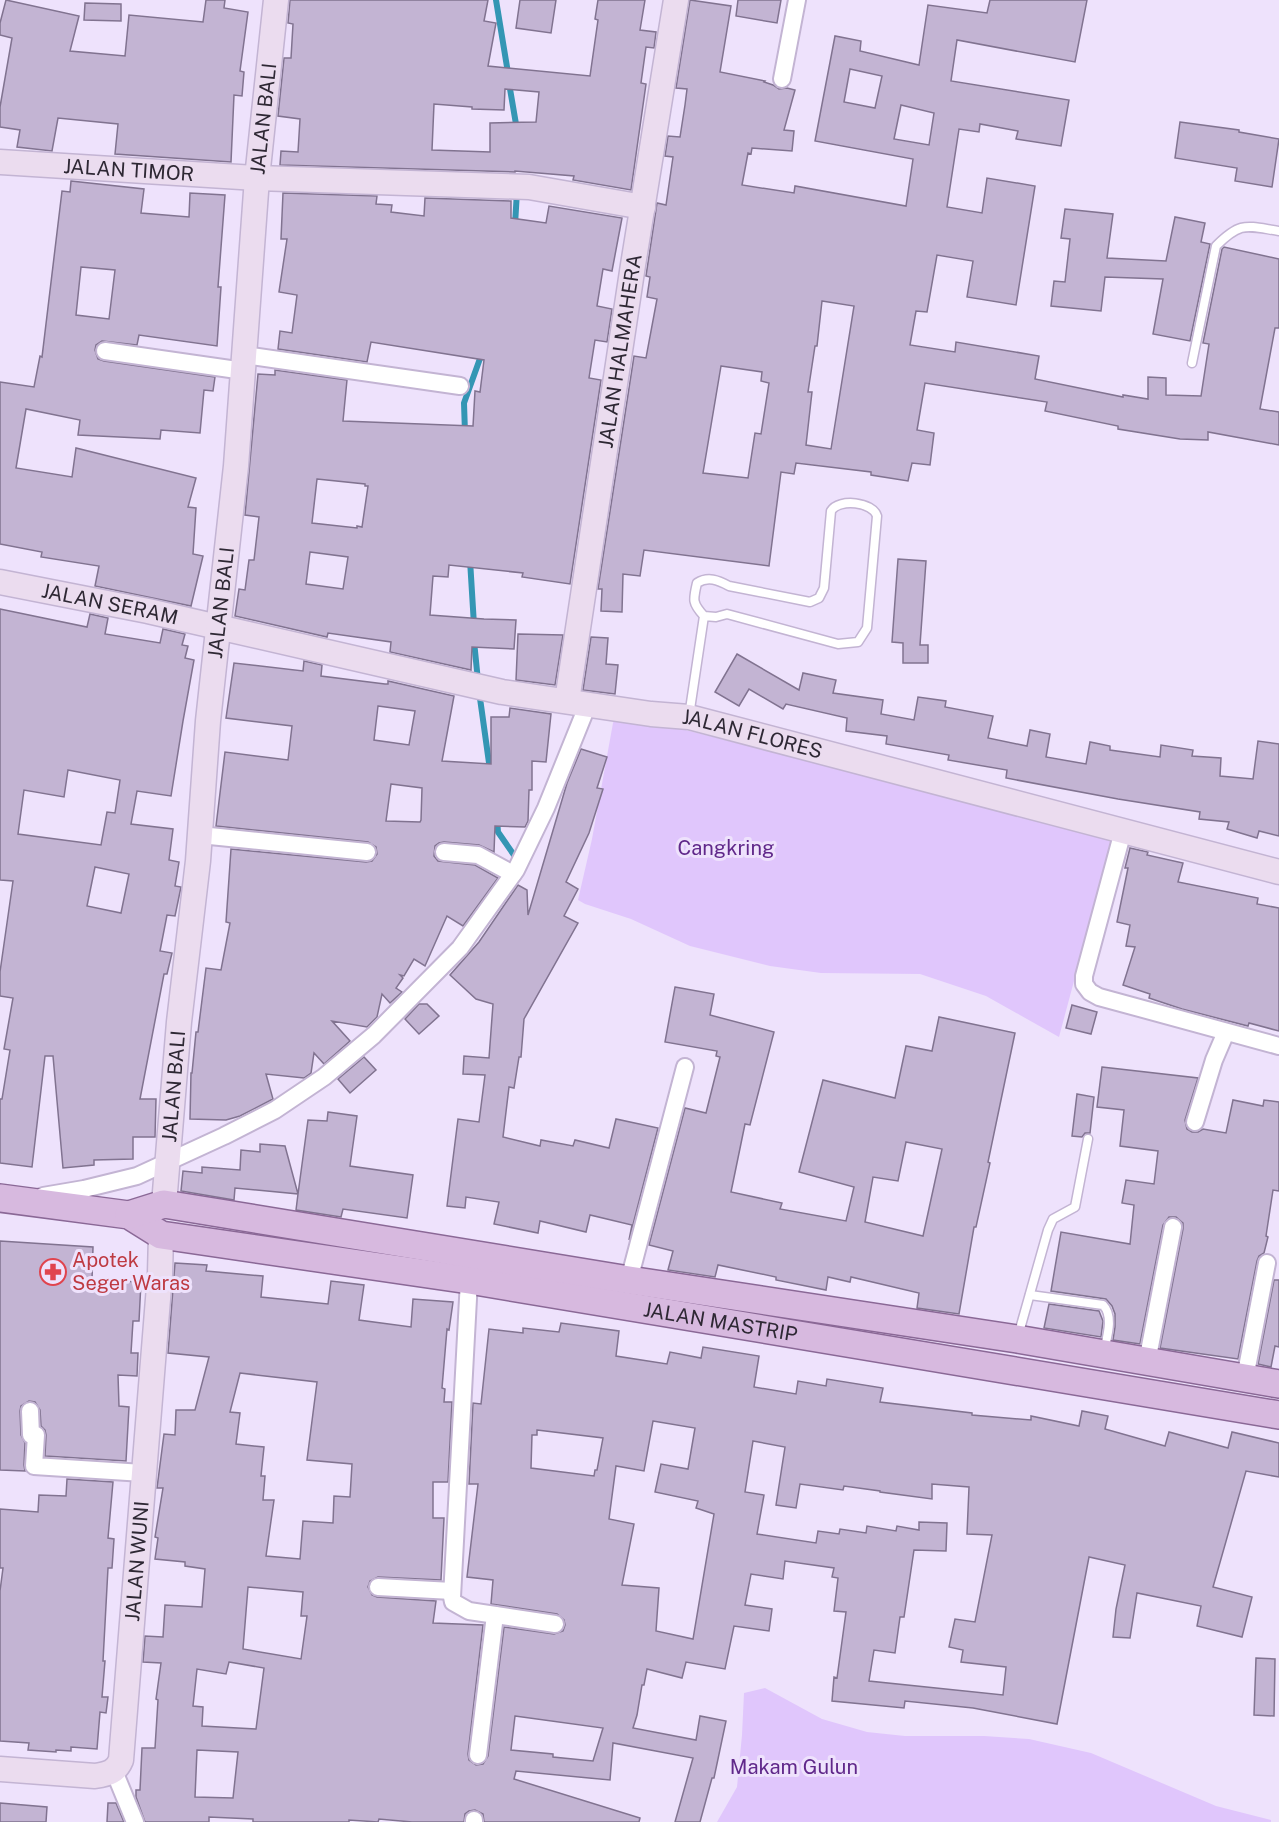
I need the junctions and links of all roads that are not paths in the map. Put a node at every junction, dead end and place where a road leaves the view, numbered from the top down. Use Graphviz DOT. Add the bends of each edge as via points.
graph roads {
  1 [pos="276,0"];
  2 [pos="676,0"];
  3 [pos="797,0"];
  4 [pos="782,79"];
  5 [pos="0,162"];
  6 [pos="257,178"];
  7 [pos="643,207"];
  8 [pos="1279,231"];
  9 [pos="105,351"];
  10 [pos="244,363"];
  11 [pos="1192,363"];
  12 [pos="460,386"];
  13 [pos="0,582"];
  14 [pos="704,616"];
  15 [pos="219,628"];
  16 [pos="577,702"];
  17 [pos="689,717"];
  18 [pos="1123,831"];
  19 [pos="200,835"];
  20 [pos="367,852"];
  21 [pos="444,852"];
  22 [pos="514,872"];
  23 [pos="1279,872"];
  24 [pos="1226,1032"];
  25 [pos="1279,1046"];
  26 [pos="685,1067"];
  27 [pos="1195,1122"];
  28 [pos="1088,1139"];
  29 [pos="167,1162"];
  30 [pos="10,1199"];
  31 [pos="164,1204"];
  32 [pos="129,1215"];
  33 [pos="1173,1227"];
  34 [pos="161,1235"];
  35 [pos="1267,1263"];
  36 [pos="469,1280"];
  37 [pos="629,1280"];
  38 [pos="1030,1295"];
  39 [pos="752,1298"];
  40 [pos="748,1327"];
  41 [pos="1017,1339"];
  42 [pos="1104,1354"];
  43 [pos="1147,1362"];
  44 [pos="1245,1378"];
  45 [pos="1279,1384"];
  46 [pos="30,1411"];
  47 [pos="1279,1415"];
  48 [pos="143,1473"];
  49 [pos="378,1587"];
  50 [pos="452,1591"];
  51 [pos="495,1615"];
  52 [pos="555,1624"];
  53 [pos="478,1755"];
  54 [pos="0,1769"];
  55 [pos="114,1771"];
  56 [pos="135,1822"];
  1 -- 6 [label="street, JALAN BALI"];
  2 -- 7 [label="street, JALAN HALMAHERA"];
  3 -- 4 [label="street"];
  5 -- 6 [label="street, JALAN TIMOR"];
  6 -- 7 [label="street, JALAN TIMOR" via="520,186"];
  6 -- 10 [label="street, JALAN BALI"];
  7 -- 16 [label="street, JALAN HALMAHERA"];
  8 -- 11 [label="lane" via="1245,226 1229,232 1216,246"];
  9 -- 10 [label="street"];
  10 -- 12 [label="street"];
  10 -- 15 [label="street, JALAN BALI"];
  13 -- 15 [label="street, JALAN SERAM"];
  14 -- 14 [label="lane" via="727,614 838,644 858,642 867,628 876,511 847,503 834,506 824,588 819,598 810,602 703,579 697,583 693,600"];
  14 -- 17 [label="lane"];
  15 -- 16 [label="street, JALAN FLORES" via="464,685"];
  15 -- 19 [label="street, JALAN BALI"];
  16 -- 17 [label="street, JALAN FLORES"];
  16 -- 22 [label="street" via="546,808"];
  17 -- 18 [label="street, JALAN FLORES"];
  18 -- 23 [label="street, JALAN FLORES"];
  18 -- 24 [label="street" via="1084,984 1099,997"];
  19 -- 20 [label="street"];
  19 -- 29 [label="street, JALAN BALI"];
  21 -- 22 [label="street" via="478,855"];
  22 -- 29 [label="street" via="460,948 374,1035 324,1077 275,1110"];
  24 -- 25 [label="street"];
  24 -- 27 [label="street"];
  26 -- 37 [label="street"];
  28 -- 38 [label="lane" via="1075,1207 1053,1219"];
  29 -- 30 [label="street" via="137,1176 84,1189"];
  29 -- 31 [label="street, JALAN BALI"];
  30 -- 32 [label="main road"];
  31 -- 32 [label="main road"];
  31 -- 37 [label="main road, JALAN MASTRIP"];
  32 -- 34 [label="main road"];
  33 -- 43 [label="street"];
  34 -- 36 [label="main road, JALAN MASTRIP"];
  34 -- 48 [label="street, JALAN WUNI"];
  35 -- 44 [label="street"];
  36 -- 40 [label="main road, JALAN MASTRIP"];
  36 -- 50 [label="street"];
  37 -- 39 [label="main road, JALAN MASTRIP"];
  38 -- 41 [label="lane"];
  38 -- 42 [label="lane" via="1103,1305 1109,1318"];
  39 -- 40 [label="main road"];
  39 -- 41 [label="main road, JALAN MASTRIP"];
  40 -- 47 [label="main road, JALAN MASTRIP"];
  41 -- 42 [label="main road, JALAN MASTRIP"];
  42 -- 43 [label="main road, JALAN MASTRIP"];
  43 -- 44 [label="main road, JALAN MASTRIP"];
  44 -- 45 [label="main road, JALAN MASTRIP"];
  46 -- 48 [label="street" via="31,1435 36,1435 34,1466"];
  48 -- 55 [label="street, JALAN WUNI" via="121,1760"];
  49 -- 50 [label="street"];
  50 -- 51 [label="street" via="453,1602 459,1607"];
  51 -- 52 [label="street"];
  51 -- 53 [label="street"];
  54 -- 55 [label="street" via="77,1776"];
  55 -- 56 [label="street"];
}
